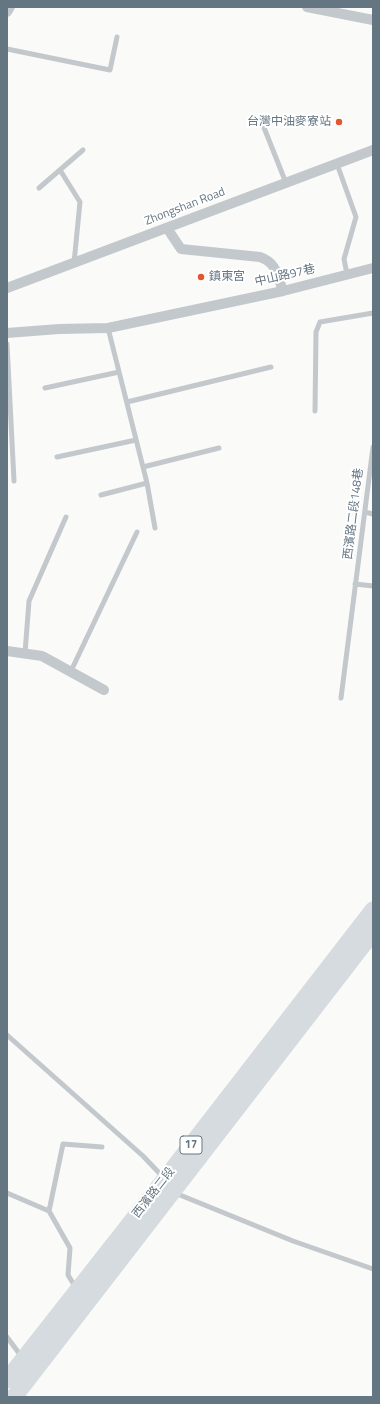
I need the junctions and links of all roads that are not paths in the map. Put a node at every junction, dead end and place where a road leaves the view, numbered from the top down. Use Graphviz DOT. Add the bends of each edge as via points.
graph roads {
  1 [pos="10,7"];
  2 [pos="307,7"];
  3 [pos="7,12"];
  4 [pos="373,20"];
  5 [pos="117,37"];
  6 [pos="7,49"];
  7 [pos="261,120"];
  8 [pos="83,150"];
  9 [pos="373,150"];
  10 [pos="337,164"];
  11 [pos="60,170"];
  12 [pos="286,183"];
  13 [pos="39,188"];
  14 [pos="167,228"];
  15 [pos="74,263"];
  16 [pos="373,268"];
  17 [pos="347,274"];
  18 [pos="7,288"];
  19 [pos="283,291"];
  20 [pos="373,313"];
  21 [pos="108,328"];
  22 [pos="7,333"];
  23 [pos="7,344"];
  24 [pos="271,367"];
  25 [pos="119,372"];
  26 [pos="45,388"];
  27 [pos="127,402"];
  28 [pos="315,411"];
  29 [pos="136,440"];
  30 [pos="373,447"];
  31 [pos="219,448"];
  32 [pos="57,457"];
  33 [pos="372,465"];
  34 [pos="143,467"];
  35 [pos="14,481"];
  36 [pos="147,482"];
  37 [pos="371,485"];
  38 [pos="101,494"];
  39 [pos="365,512"];
  40 [pos="373,514"];
  41 [pos="66,517"];
  42 [pos="155,528"];
  43 [pos="137,532"];
  44 [pos="355,584"];
  45 [pos="373,586"];
  46 [pos="7,651"];
  47 [pos="25,654"];
  48 [pos="71,671"];
  49 [pos="104,690"];
  50 [pos="342,698"];
  51 [pos="373,910"];
  52 [pos="373,932"];
  53 [pos="7,1035"];
  54 [pos="102,1147"];
  55 [pos="169,1184"];
  56 [pos="7,1193"];
  57 [pos="49,1211"];
  58 [pos="373,1269"];
  59 [pos="78,1290"];
  60 [pos="7,1337"];
  61 [pos="23,1358"];
  62 [pos="7,1380"];
  63 [pos="14,1397"];
  1 -- 3 [label="street"];
  2 -- 4 [label="street"];
  5 -- 6 [label="lane" via="110,70"];
  7 -- 12 [label="lane"];
  8 -- 11 [label="lane"];
  9 -- 10 [label="street, Zhongshan Road"];
  10 -- 12 [label="street, Zhongshan Road"];
  10 -- 17 [label="lane" via="356,217 344,259"];
  11 -- 13 [label="lane"];
  11 -- 15 [label="lane" via="80,202"];
  12 -- 14 [label="street, Zhongshan Road"];
  14 -- 15 [label="street, Zhongshan Road"];
  14 -- 19 [label="street" via="181,249 266,259 273,264"];
  15 -- 18 [label="street, Zhongshan Road"];
  16 -- 17 [label="street, 中山路97巷"];
  17 -- 19 [label="street, 中山路97巷"];
  19 -- 21 [label="street, 中山路97巷"];
  20 -- 28 [label="lane" via="320,322 316,332"];
  21 -- 22 [label="street, 中山路97巷"];
  21 -- 25 [label="lane"];
  23 -- 35 [label="lane"];
  24 -- 27 [label="lane"];
  25 -- 26 [label="lane"];
  25 -- 27 [label="lane"];
  27 -- 29 [label="lane"];
  29 -- 32 [label="lane"];
  29 -- 34 [label="lane"];
  30 -- 33 [label="lane, 西濱路二段148巷"];
  31 -- 34 [label="lane"];
  33 -- 37 [label="lane, 西濱路二段148巷"];
  34 -- 36 [label="lane"];
  36 -- 38 [label="lane"];
  36 -- 42 [label="lane"];
  37 -- 39 [label="lane, 西濱路二段148巷"];
  39 -- 40 [label="lane"];
  39 -- 44 [label="lane, 西濱路二段148巷"];
  41 -- 47 [label="lane" via="29,601"];
  43 -- 48 [label="lane"];
  44 -- 45 [label="lane"];
  44 -- 50 [label="lane, 西濱路二段148巷"];
  46 -- 47 [label="street"];
  47 -- 48 [label="street" via="42,656"];
  48 -- 49 [label="street"];
  51 -- 55 [label="main road, 西濱路二段 / 17"];
  52 -- 55 [label="main road, 西濱路二段 / 17"];
  53 -- 55 [label="lane" via="143,1156"];
  54 -- 57 [label="lane" via="63,1144"];
  55 -- 58 [label="lane" via="180,1195 293,1241"];
  55 -- 59 [label="main road, 西濱路二段 / 17"];
  55 -- 63 [label="main road, 西濱路二段 / 17"];
  56 -- 57 [label="lane"];
  57 -- 59 [label="lane" via="70,1248 68,1275"];
  59 -- 61 [label="main road, 西濱路二段 / 17"];
  60 -- 61 [label="lane"];
  61 -- 62 [label="main road, 西濱路二段 / 17"];
}
